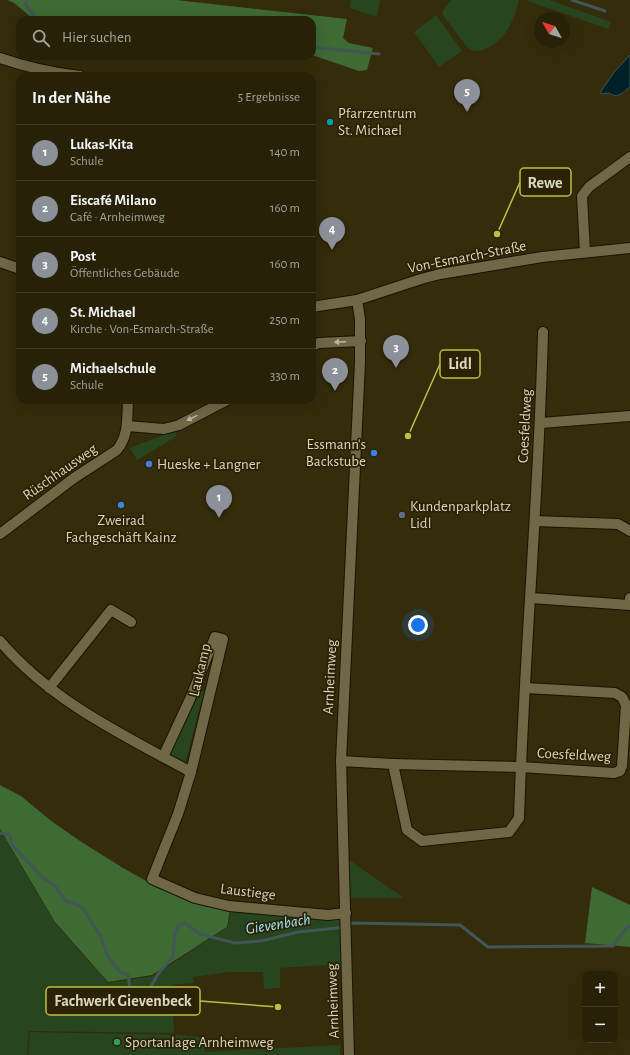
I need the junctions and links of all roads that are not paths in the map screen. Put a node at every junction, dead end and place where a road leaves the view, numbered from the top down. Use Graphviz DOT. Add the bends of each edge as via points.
graph roads {
  1 [pos="0,58"];
  2 [pos="45,72"];
  3 [pos="630,157"];
  4 [pos="630,248"];
  5 [pos="585,252"];
  6 [pos="0,262"];
  7 [pos="16,268"];
  8 [pos="357,300"];
  9 [pos="316,306"];
  10 [pos="544,332"];
  11 [pos="361,341"];
  12 [pos="316,344"];
  13 [pos="128,404"];
  14 [pos="219,404"];
  15 [pos="630,416"];
  16 [pos="541,423"];
  17 [pos="127,426"];
  18 [pos="535,521"];
  19 [pos="630,531"];
  20 [pos="0,534"];
  21 [pos="531,598"];
  22 [pos="630,598"];
  23 [pos="131,622"];
  24 [pos="0,641"];
  25 [pos="49,688"];
  26 [pos="526,688"];
  27 [pos="163,757"];
  28 [pos="341,761"];
  29 [pos="394,764"];
  30 [pos="521,767"];
  31 [pos="191,772"];
  32 [pos="152,879"];
  33 [pos="346,915"];
  34 [pos="349,1055"];
  1 -- 2 [label="street"];
  3 -- 5 [label="street" via="589,187 582,196"];
  4 -- 5 [label="street, Von-Esmarch-Straße"];
  5 -- 8 [label="street, Von-Esmarch-Straße" via="421,278"];
  6 -- 7 [label="street"];
  8 -- 9 [label="street, Von-Esmarch-Straße"];
  8 -- 11 [label="street, Arnheimweg"];
  10 -- 16 [label="street, Coesfeldweg"];
  11 -- 12 [label="street, one-way"];
  11 -- 28 [label="street, Arnheimweg"];
  13 -- 17 [label="street, Rüschhausweg"];
  14 -- 17 [label="street, one-way" via="179,425 164,429"];
  15 -- 16 [label="street"];
  16 -- 18 [label="street, Coesfeldweg"];
  17 -- 20 [label="street, Rüschhausweg" via="126,436 117,450 74,478"];
  18 -- 19 [label="street" via="618,524"];
  18 -- 21 [label="street, Coesfeldweg"];
  21 -- 22 [label="street" via="630,605"];
  21 -- 26 [label="street, Coesfeldweg"];
  23 -- 25 [label="street" via="111,610"];
  24 -- 25 [label="street" via="24,667"];
  25 -- 27 [label="street" via="99,722"];
  26 -- 30 [label="street, Coesfeldweg"];
  26 -- 30 [label="street, Coesfeldweg" via="616,693 622,697 626,705 620,771 614,773"];
  27 -- 31 [label="street"];
  27 -- 31 [label="street, Laukamp" via="215,637 223,639"];
  28 -- 29 [label="street, Coesfeldweg"];
  28 -- 33 [label="street, Arnheimweg"];
  29 -- 30 [label="street, Coesfeldweg"];
  29 -- 30 [label="street, Coesfeldweg" via="407,830 422,841 509,832 519,818"];
  31 -- 32 [label="street, Laukamp" via="178,814"];
  32 -- 33 [label="street, Laustiege" via="194,898 229,906"];
  33 -- 34 [label="street, Arnheimweg"];
}
